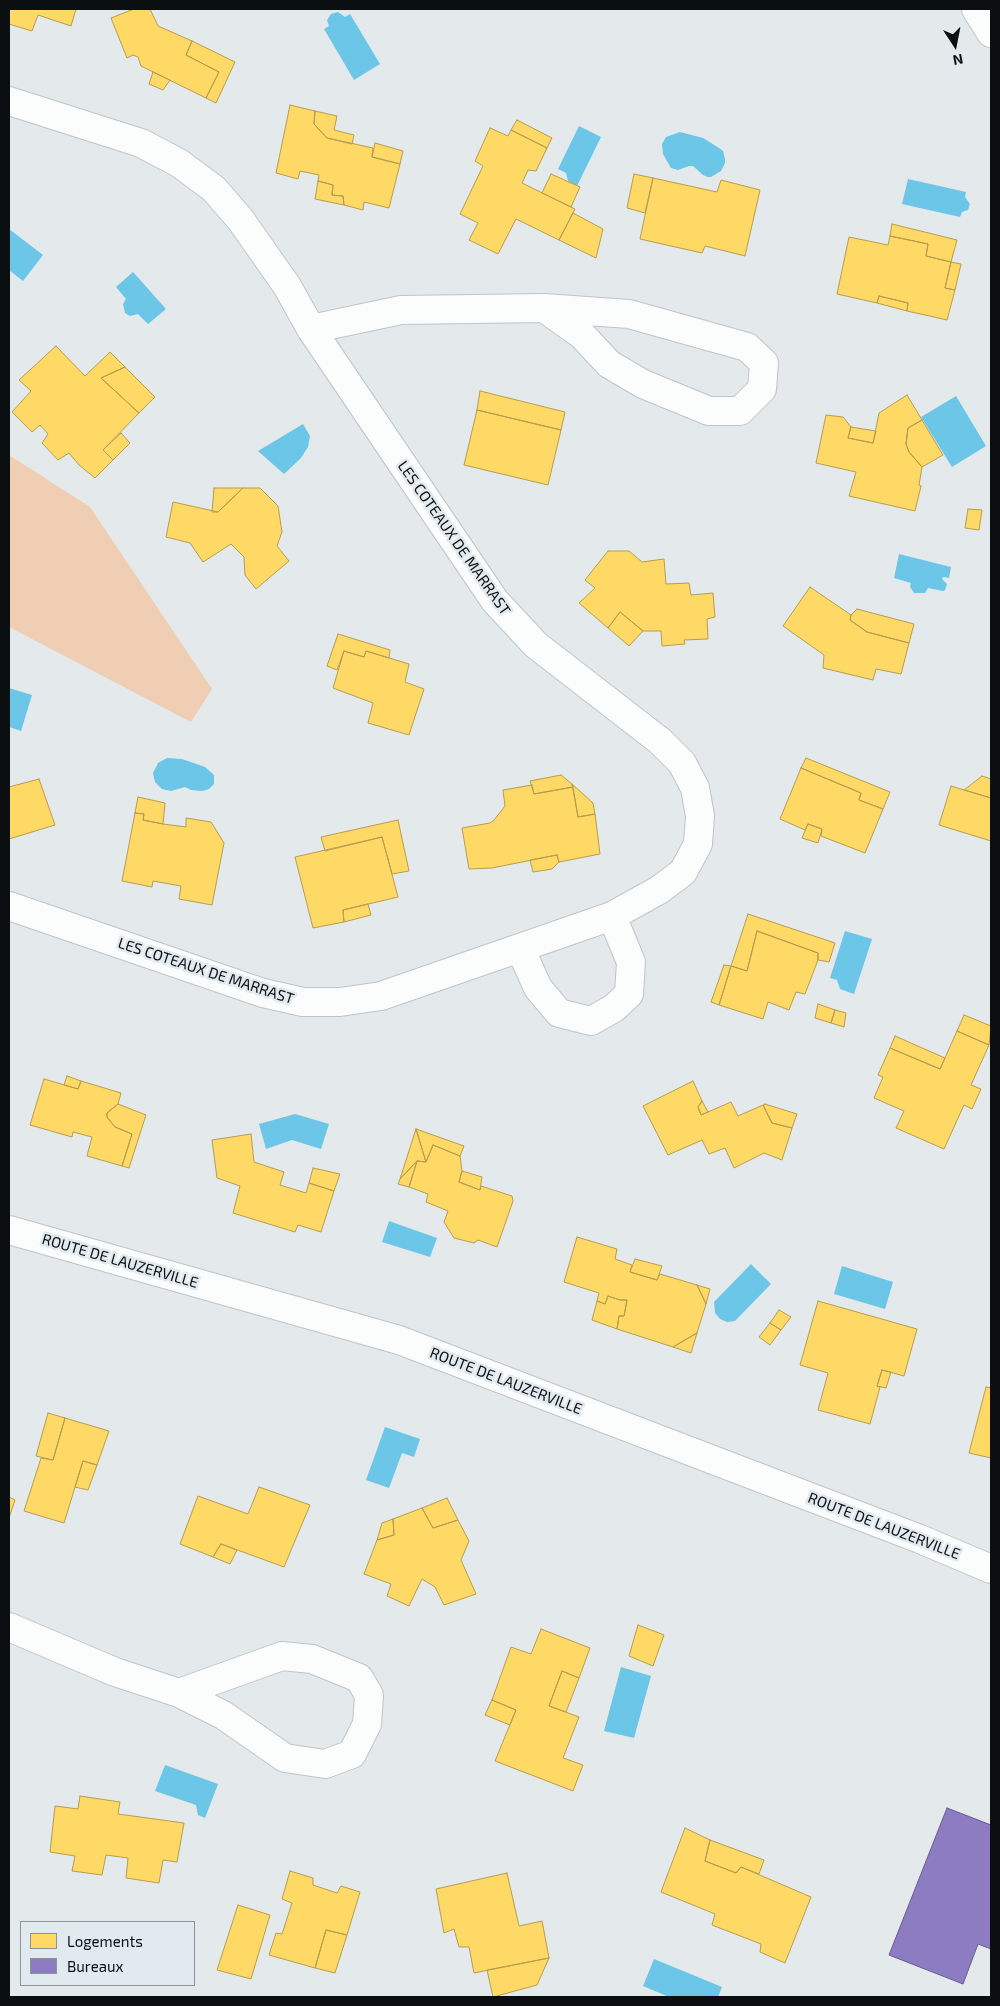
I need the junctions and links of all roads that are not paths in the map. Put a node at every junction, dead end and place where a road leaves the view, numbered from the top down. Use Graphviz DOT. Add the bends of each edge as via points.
graph roads {
  1 [pos="976,9"];
  2 [pos="991,33"];
  3 [pos="9,101"];
  4 [pos="544,308"];
  5 [pos="311,329"];
  6 [pos="9,906"];
  7 [pos="612,916"];
  8 [pos="520,948"];
  9 [pos="9,1230"];
  10 [pos="991,1568"];
  11 [pos="9,1627"];
  12 [pos="179,1693"];
  1 -- 2 [label="street"];
  3 -- 5 [label="street, LES COTEAUX DE MARRAST" via="141,144 179,163 214,189 240,219 287,286"];
  4 -- 4 [label="street" via="582,335 609,364 643,384 709,411 740,411 762,389 764,363 747,347 629,314"];
  4 -- 5 [label="street" via="401,310"];
  5 -- 7 [label="street, LES COTEAUX DE MARRAST" via="495,601 536,645 660,741 682,763 695,788 700,816 698,844 683,872 659,890"];
  6 -- 8 [label="street, LES COTEAUX DE MARRAST" via="263,993 303,1002 340,1002 381,996"];
  7 -- 8 [label="street, LES COTEAUX DE MARRAST"];
  7 -- 8 [label="street" via="632,962 629,994 614,1008 591,1020 559,1014 538,988"];
  9 -- 10 [label="street, ROUTE DE LAUZERVILLE" via="399,1340"];
  11 -- 12 [label="street" via="115,1672"];
  12 -- 12 [label="street" via="223,1715 285,1758 324,1764 352,1754 366,1724 369,1695 359,1678 312,1659 282,1656"];
}
